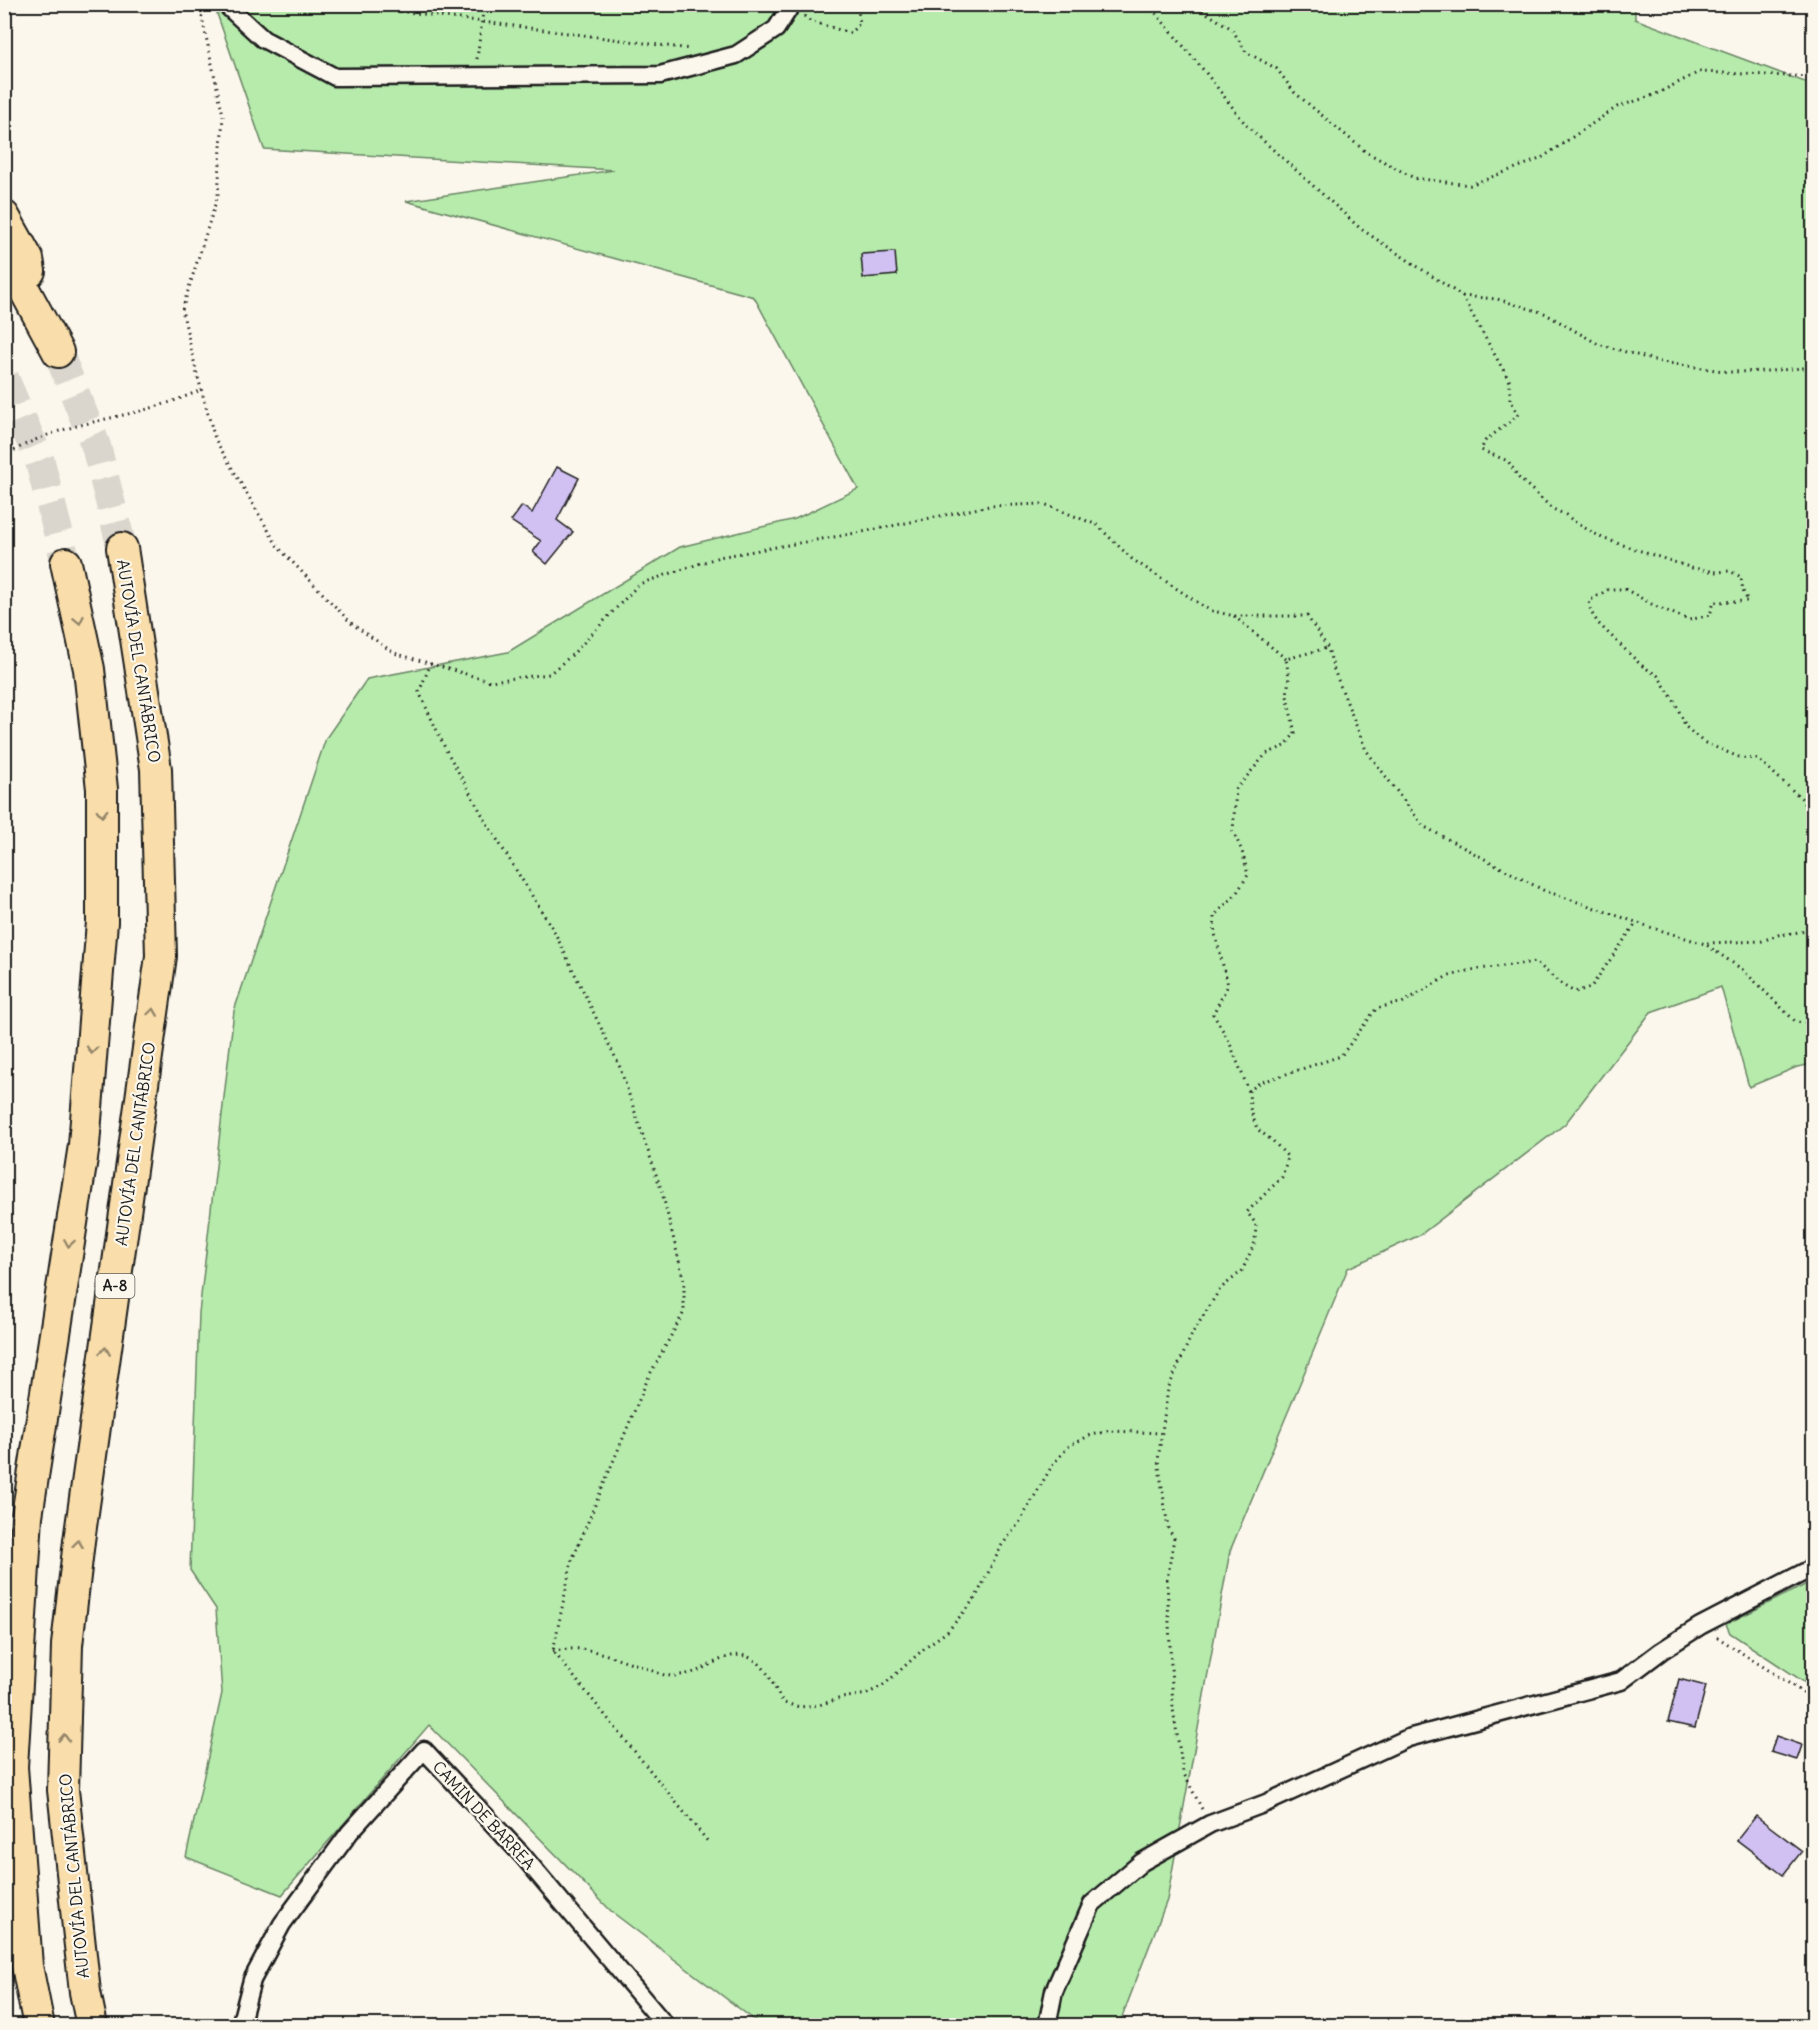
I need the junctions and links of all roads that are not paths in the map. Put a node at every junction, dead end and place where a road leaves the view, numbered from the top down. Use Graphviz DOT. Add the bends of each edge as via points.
graph roads {
  1 [pos="225,4"];
  2 [pos="795,8"];
  3 [pos="4,216"];
  4 [pos="4,252"];
  5 [pos="38,315"];
  6 [pos="58,352"];
  7 [pos="122,548"];
  8 [pos="66,563"];
  9 [pos="1814,1568"];
  10 [pos="39,2025"];
  11 [pos="92,2025"];
  12 [pos="240,2025"];
  13 [pos="666,2025"];
  14 [pos="1047,2025"];
  1 -- 2 [label="street" via="263,39 335,77 660,75 736,55 776,29"];
  3 -- 5 [label="highway" via="28,259"];
  4 -- 5 [label="highway"];
  5 -- 6 [label="highway"];
  11 -- 7 [label="highway, AUTOVÍA DEL CANTÁBRICO / A-8, one-way" via="63,1790 67,1645 161,956 156,770"];
  8 -- 10 [label="highway, one-way" via="89,669 102,789 102,922 84,1145 27,1516 12,1767 27,1966"];
  9 -- 14 [label="street" via="1700,1626 1621,1681 1408,1738 1266,1803 1210,1824 1142,1862 1092,1904 1054,1991"];
  12 -- 13 [label="street, CAMIN DE BARREA" via="252,1980 282,1924 350,1832 424,1750 523,1856"];
}
